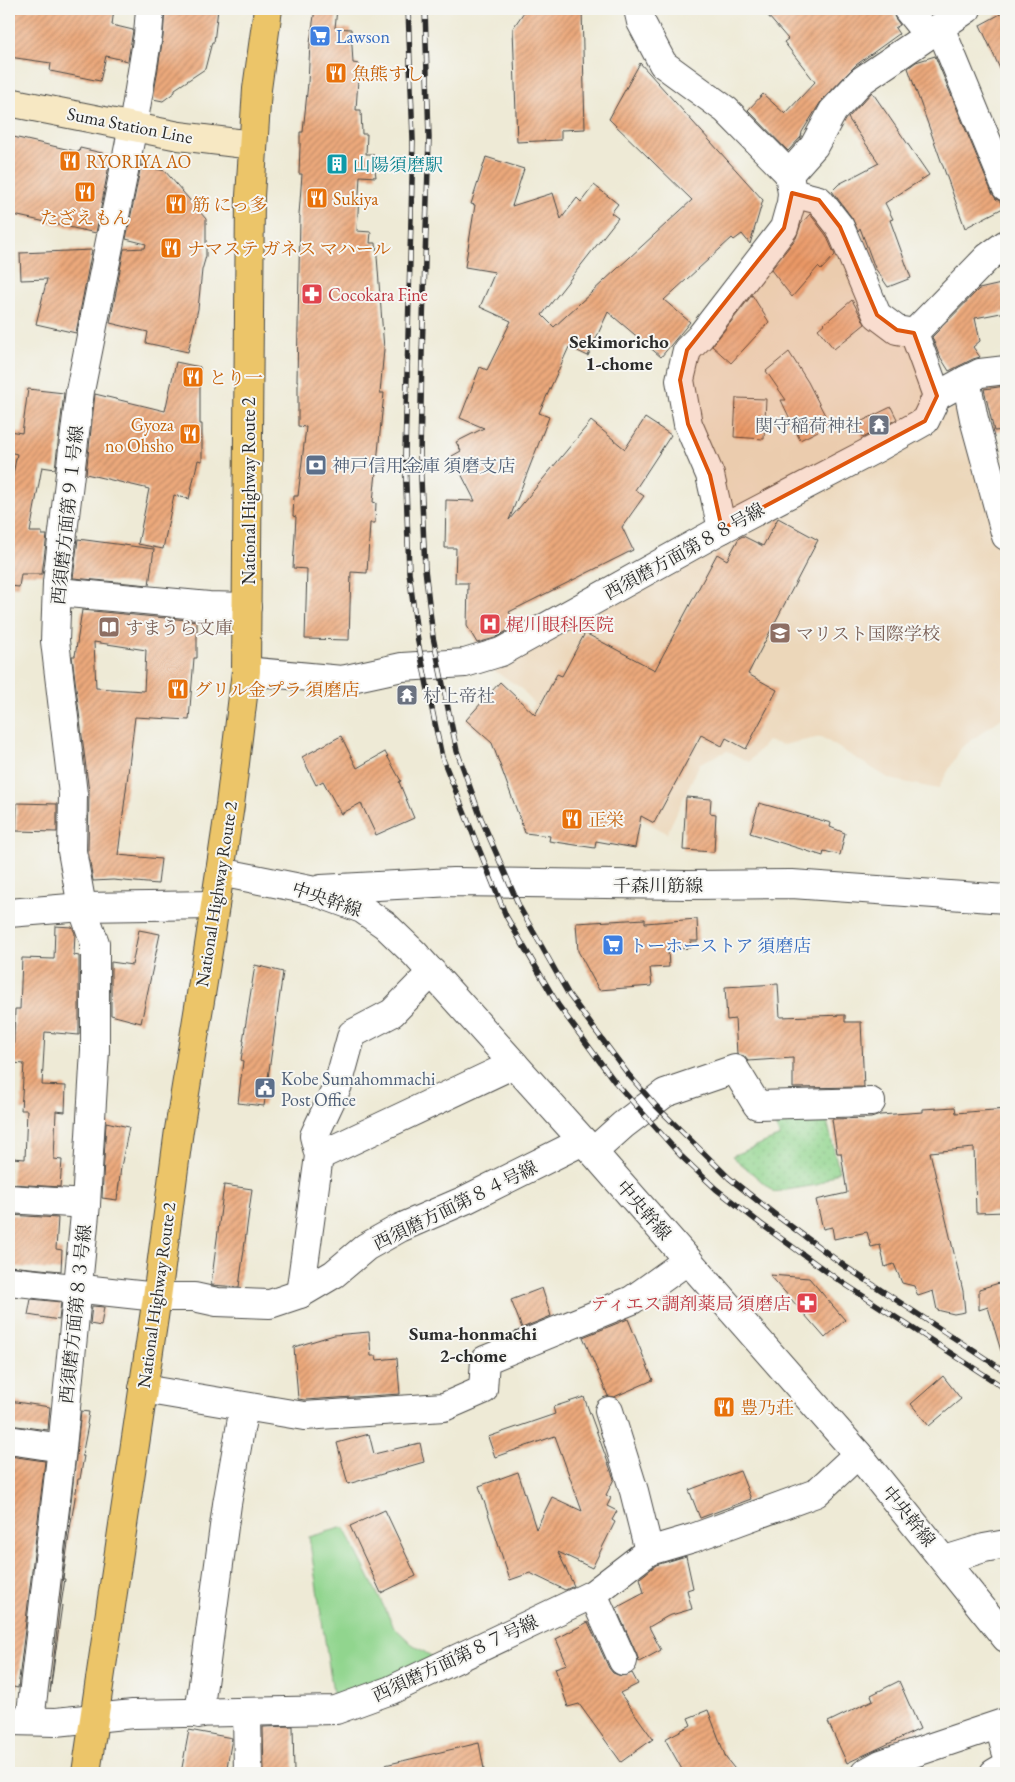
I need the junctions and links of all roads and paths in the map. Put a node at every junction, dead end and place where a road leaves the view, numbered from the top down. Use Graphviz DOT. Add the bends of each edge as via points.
graph roads {
  1 [pos="150,9"];
  2 [pos="268,9"];
  3 [pos="638,9"];
  4 [pos="908,9"];
  5 [pos="967,9"];
  6 [pos="934,31"];
  7 [pos="9,102"];
  8 [pos="133,126"];
  9 [pos="253,145"];
  10 [pos="791,183"];
  11 [pos="1006,187"];
  12 [pos="1006,244"];
  13 [pos="914,333"];
  14 [pos="1006,370"];
  15 [pos="966,380"];
  16 [pos="937,396"];
  17 [pos="722,529"];
  18 [pos="1006,536"];
  19 [pos="58,592"];
  20 [pos="247,607"];
  21 [pos="246,671"];
  22 [pos="220,872"];
  23 [pos="310,890"];
  24 [pos="1006,900"];
  25 [pos="215,905"];
  26 [pos="82,907"];
  27 [pos="9,913"];
  28 [pos="432,972"];
  29 [pos="514,1064"];
  30 [pos="871,1102"];
  31 [pos="588,1147"];
  32 [pos="319,1156"];
  33 [pos="9,1199"];
  34 [pos="86,1204"];
  35 [pos="688,1260"];
  36 [pos="9,1281"];
  37 [pos="78,1289"];
  38 [pos="300,1294"];
  39 [pos="157,1297"];
  40 [pos="143,1389"];
  41 [pos="244,1407"];
  42 [pos="609,1411"];
  43 [pos="9,1440"];
  44 [pos="62,1448"];
  45 [pos="858,1454"];
  46 [pos="1006,1544"];
  47 [pos="649,1551"];
  48 [pos="945,1560"];
  49 [pos="593,1594"];
  50 [pos="1006,1638"];
  51 [pos="623,1661"];
  52 [pos="247,1712"];
  53 [pos="199,1714"];
  54 [pos="94,1718"];
  55 [pos="19,1721"];
  56 [pos="1004,1733"];
  57 [pos="1006,1766"];
  58 [pos="86,1773"];
  59 [pos="248,1773"];
  60 [pos="865,1773"];
  61 [pos="994,1773"];
  1 -- 8 [label="street, 西須磨方面第９１号線"];
  2 -- 9 [label="highway, National Highway Route 2" via="256,89"];
  3 -- 10 [label="street" via="641,22 663,64 726,110"];
  4 -- 6 [label="street"];
  5 -- 6 [label="street"];
  6 -- 10 [label="street" via="861,81 833,111"];
  6 -- 11 [label="street"];
  7 -- 8 [label="main road, Suma Station Line"];
  8 -- 9 [label="main road, Suma Station Line" via="179,136"];
  8 -- 19 [label="street, 西須磨方面第９１号線" via="80,391"];
  9 -- 20 [label="highway, National Highway Route 2"];
  10 -- 13 [label="street" via="819,200 840,227 877,314 897,330"];
  10 -- 17 [label="street" via="791,203 784,228 687,350 680,380 688,424 710,475"];
  12 -- 13 [label="street" via="988,257"];
  13 -- 16 [label="street"];
  14 -- 15 [label="street" via="980,373"];
  15 -- 16 [label="street"];
  15 -- 18 [label="street"];
  16 -- 17 [label="street, 西須磨方面第８８号線" via="924,421"];
  17 -- 21 [label="street, 西須磨方面第８８号線" via="501,652 465,663 402,667 342,680"];
  19 -- 20 [label="street"];
  19 -- 26 [label="street, 西須磨方面第９１号線" via="56,641 74,794 72,851"];
  20 -- 21 [label="highway, National Highway Route 2"];
  21 -- 22 [label="highway, National Highway Route 2"];
  22 -- 23 [label="street, 中央幹線"];
  22 -- 25 [label="highway, National Highway Route 2"];
  23 -- 24 [label="street, 千森川筋線" via="453,882 792,884"];
  23 -- 28 [label="street, 中央幹線" via="362,909 385,925"];
  25 -- 26 [label="street"];
  25 -- 39 [label="highway, National Highway Route 2" via="179,1130"];
  26 -- 27 [label="street"];
  26 -- 34 [label="street, 西須磨方面第８３号線" via="95,943 94,1050"];
  28 -- 29 [label="street, 中央幹線"];
  28 -- 32 [label="street" via="392,1013 352,1034 338,1085 314,1136"];
  29 -- 31 [label="street, 中央幹線"];
  29 -- 32 [label="street"];
  30 -- 31 [label="street, 西須磨方面第８４号線" via="757,1105 734,1069 665,1094"];
  31 -- 35 [label="street, 中央幹線"];
  31 -- 38 [label="street, 西須磨方面第８４号線" via="400,1228 366,1247 334,1274"];
  32 -- 38 [label="street"];
  33 -- 34 [label="street"];
  34 -- 37 [label="street, 西須磨方面第８３号線"];
  35 -- 41 [label="street" via="632,1300 485,1360 484,1390 444,1407 304,1416"];
  35 -- 45 [label="street, 中央幹線"];
  36 -- 37 [label="street, 西須磨方面第８４号線"];
  37 -- 39 [label="street, 西須磨方面第８４号線"];
  37 -- 44 [label="street, 西須磨方面第８３号線"];
  38 -- 39 [label="street, 西須磨方面第８４号線" via="270,1304"];
  39 -- 40 [label="highway, National Highway Route 2"];
  40 -- 41 [label="street"];
  40 -- 54 [label="highway, National Highway Route 2"];
  41 -- 53 [label="street" via="227,1504"];
  42 -- 47 [label="street"];
  43 -- 44 [label="street"];
  44 -- 55 [label="street, 西須磨方面第８３号線"];
  45 -- 47 [label="street, 西須磨方面第８７号線" via="816,1492"];
  45 -- 48 [label="street, 中央幹線"];
  46 -- 48 [label="street"];
  47 -- 49 [label="street, 西須磨方面第８７号線"];
  48 -- 50 [label="street, 中央幹線"];
  49 -- 51 [label="street"];
  49 -- 52 [label="street, 西須磨方面第８７号線" via="391,1690 336,1710"];
  52 -- 53 [label="street, 西須磨方面第８７号線"];
  52 -- 59 [label="street"];
  53 -- 54 [label="street, 西須磨方面第８７号線" via="133,1714"];
  54 -- 55 [label="street, 西須磨方面第８７号線"];
  54 -- 58 [label="highway, National Highway Route 2"];
  56 -- 60 [label="street" via="881,1764"];
  57 -- 61 [label="street"];
}
